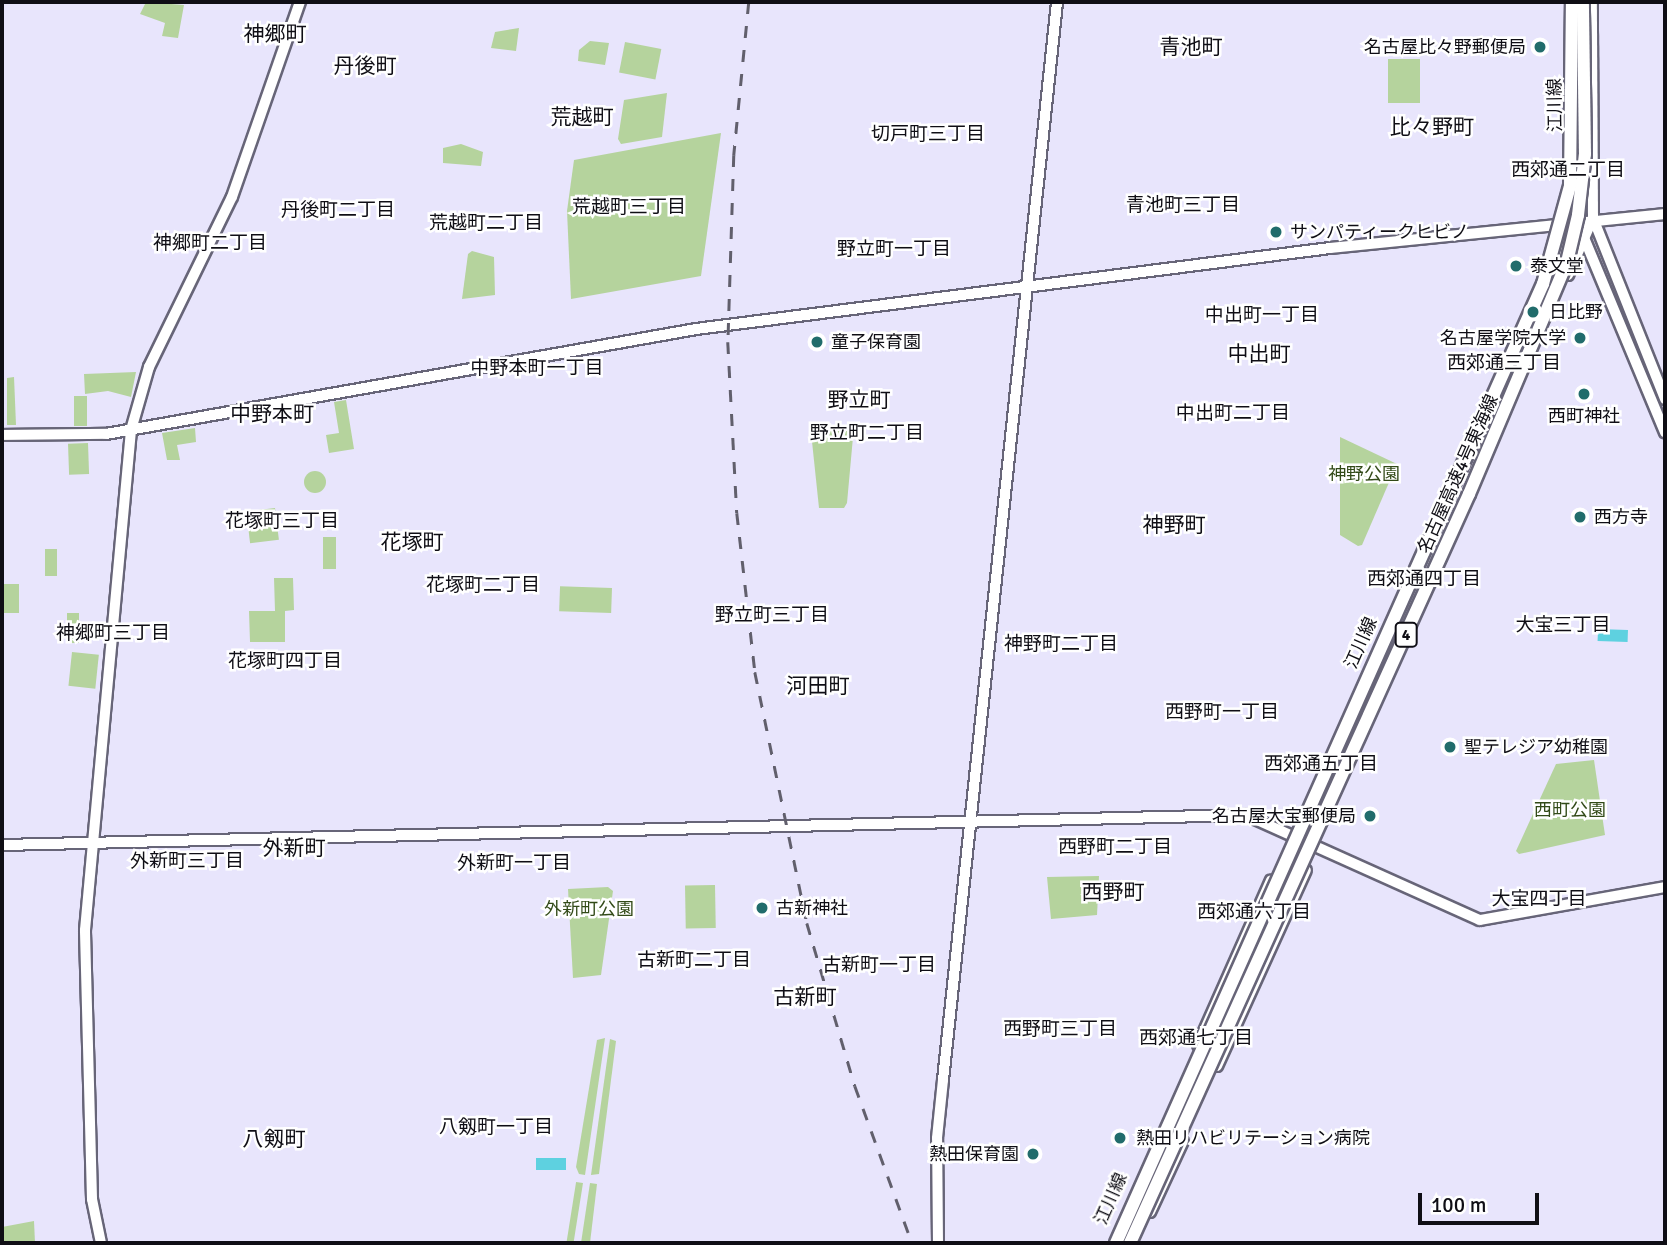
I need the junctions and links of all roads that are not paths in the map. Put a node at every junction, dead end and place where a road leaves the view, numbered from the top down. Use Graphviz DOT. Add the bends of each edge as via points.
graph roads {
  1 [pos="300,2"];
  2 [pos="1057,2"];
  3 [pos="1571,2"];
  4 [pos="1583,2"];
  5 [pos="1592,2"];
  6 [pos="1665,214"];
  7 [pos="1593,218"];
  8 [pos="1573,220"];
  9 [pos="1585,235"];
  10 [pos="1028,287"];
  11 [pos="1665,399"];
  12 [pos="131,430"];
  13 [pos="1665,432"];
  14 [pos="2,435"];
  15 [pos="1432,538"];
  16 [pos="971,821"];
  17 [pos="1292,835"];
  18 [pos="90,842"];
  19 [pos="2,845"];
  20 [pos="1316,847"];
  21 [pos="1665,887"];
  22 [pos="1280,916"];
  23 [pos="1187,1071"];
  24 [pos="101,1243"];
  25 [pos="937,1243"];
  26 [pos="1113,1243"];
  27 [pos="1128,1243"];
  28 [pos="1136,1243"];
  1 -- 12 [label="street" via="233,197 149,367"];
  2 -- 10 [label="street"];
  3 -- 8 [label="main road, 江川線"];
  3 -- 15 [label="highway, 名古屋高速4号東海線 / 4, bridge" via="1573,154 1559,237 1536,302"];
  4 -- 22 [label="highway, 名古屋高速4号東海線 / 4, bridge" via="1585,165 1567,262 1469,495"];
  5 -- 7 [label="main road"];
  6 -- 7 [label="street"];
  7 -- 8 [label="street"];
  7 -- 9 [label="main road"];
  7 -- 11 [label="street"];
  8 -- 9 [label="street"];
  8 -- 10 [label="street"];
  8 -- 17 [label="main road, 江川線"];
  9 -- 13 [label="street"];
  9 -- 20 [label="main road"];
  10 -- 12 [label="street" via="662,334"];
  10 -- 16 [label="street"];
  12 -- 14 [label="street"];
  12 -- 18 [label="street"];
  15 -- 23 [label="highway, bridge" via="1434,549 1373,691 1215,1031"];
  15 -- 26 [label="highway, 名古屋高速4号東海線 / 4, bridge"];
  16 -- 17 [label="street" via="1246,815"];
  16 -- 18 [label="street"];
  16 -- 25 [label="street" via="937,1138"];
  17 -- 20 [label="street"];
  17 -- 23 [label="main road, 江川線"];
  18 -- 19 [label="street"];
  18 -- 24 [label="street" via="85,930 87,1036 92,1199"];
  20 -- 21 [label="street" via="1480,920"];
  20 -- 28 [label="main road"];
  22 -- 27 [label="highway, 名古屋高速4号東海線 / 4, bridge"];
  22 -- 27 [label="highway, bridge" via="1270,922 1143,1198"];
  23 -- 26 [label="main road, 江川線"];
}
